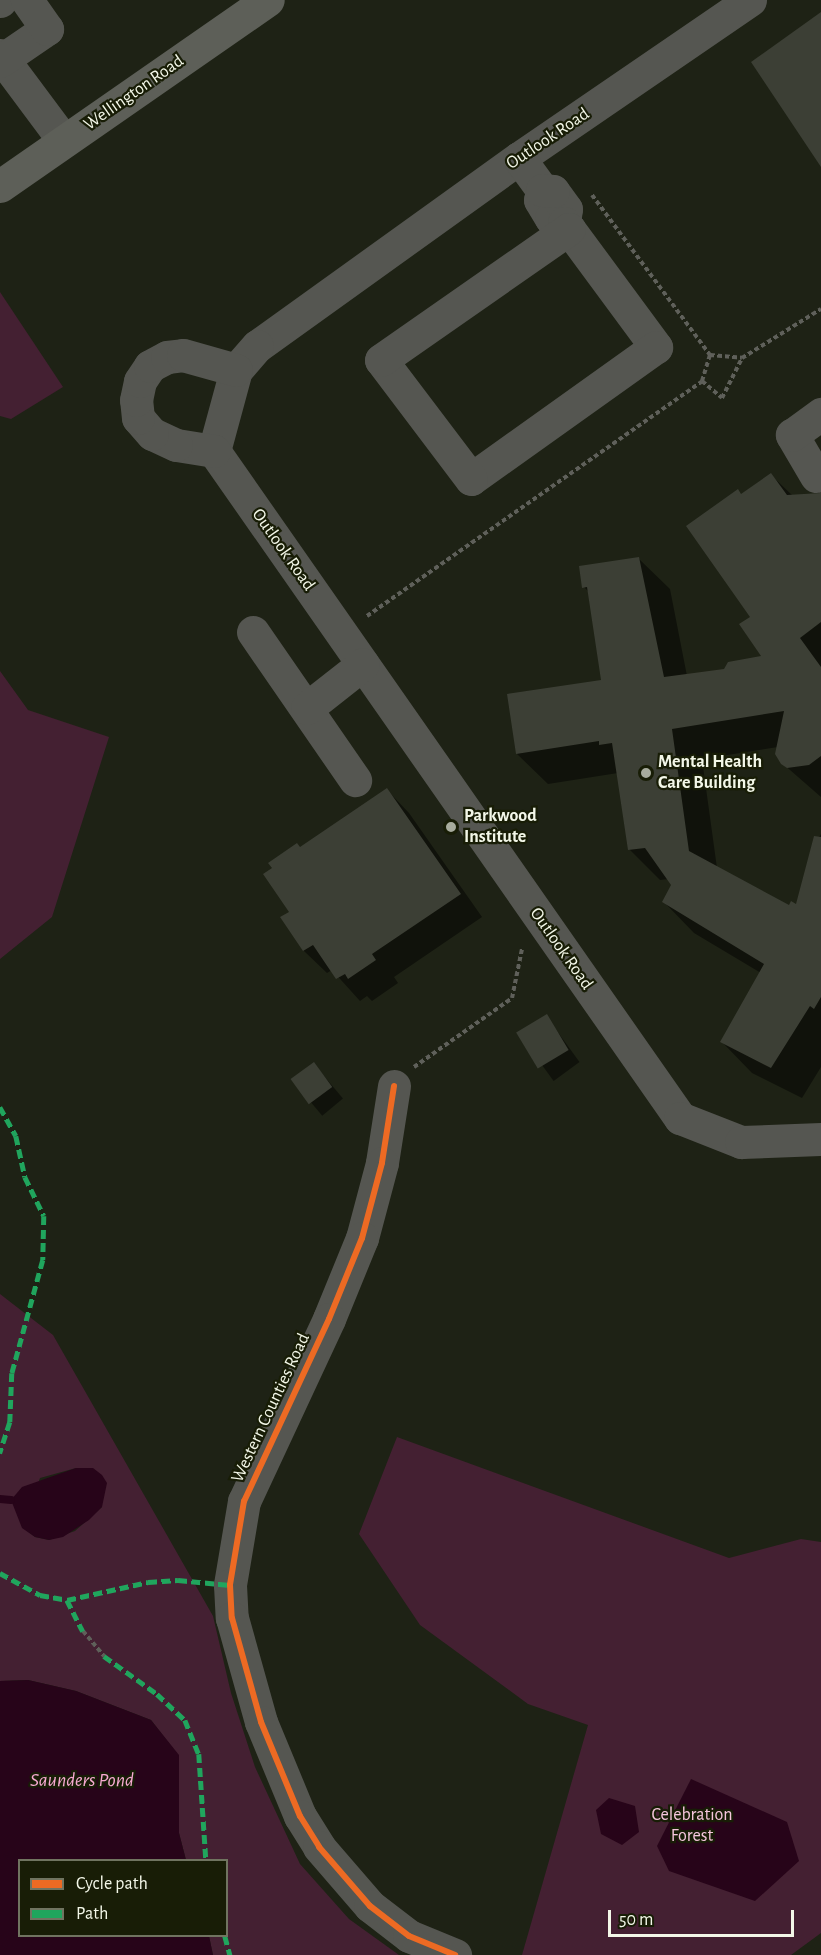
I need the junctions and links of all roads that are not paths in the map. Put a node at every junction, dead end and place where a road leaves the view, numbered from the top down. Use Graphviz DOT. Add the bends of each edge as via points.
graph roads {
  1 [pos="27,0"];
  2 [pos="268,0"];
  3 [pos="750,0"];
  4 [pos="1,58"];
  5 [pos="64,141"];
  6 [pos="519,158"];
  7 [pos="0,186"];
  8 [pos="566,226"];
  9 [pos="236,370"];
  10 [pos="821,414"];
  11 [pos="214,451"];
  12 [pos="816,476"];
  13 [pos="253,632"];
  14 [pos="363,664"];
  15 [pos="307,708"];
  16 [pos="355,780"];
  17 [pos="400,1079"];
  18 [pos="821,1139"];
  19 [pos="455,1955"];
  1 -- 4 [label="street" via="47,29"];
  2 -- 5 [label="main road, Wellington Road"];
  3 -- 6 [label="street, Outlook Road"];
  4 -- 5 [label="street"];
  5 -- 7 [label="main road, Wellington Road"];
  6 -- 8 [label="street" via="542,190 540,200 551,218"];
  6 -- 9 [label="street, Outlook Road" via="257,346"];
  8 -- 8 [label="street" via="656,347 471,479 381,360"];
  9 -- 11 [label="street, Outlook Road"];
  9 -- 11 [label="street" via="183,355 167,357 150,366 140,381 138,418 152,434 176,445"];
  10 -- 12 [label="street" via="792,435"];
  11 -- 14 [label="street, Outlook Road"];
  13 -- 15 [label="street"];
  14 -- 15 [label="street"];
  14 -- 18 [label="street, Outlook Road" via="680,1118 741,1142"];
  15 -- 16 [label="street"];
  17 -- 19 [label="street, Western Counties Road" via="362,1238 329,1320 244,1501 231,1596 244,1670 261,1722 300,1816 319,1847 370,1906 409,1936"];
}
